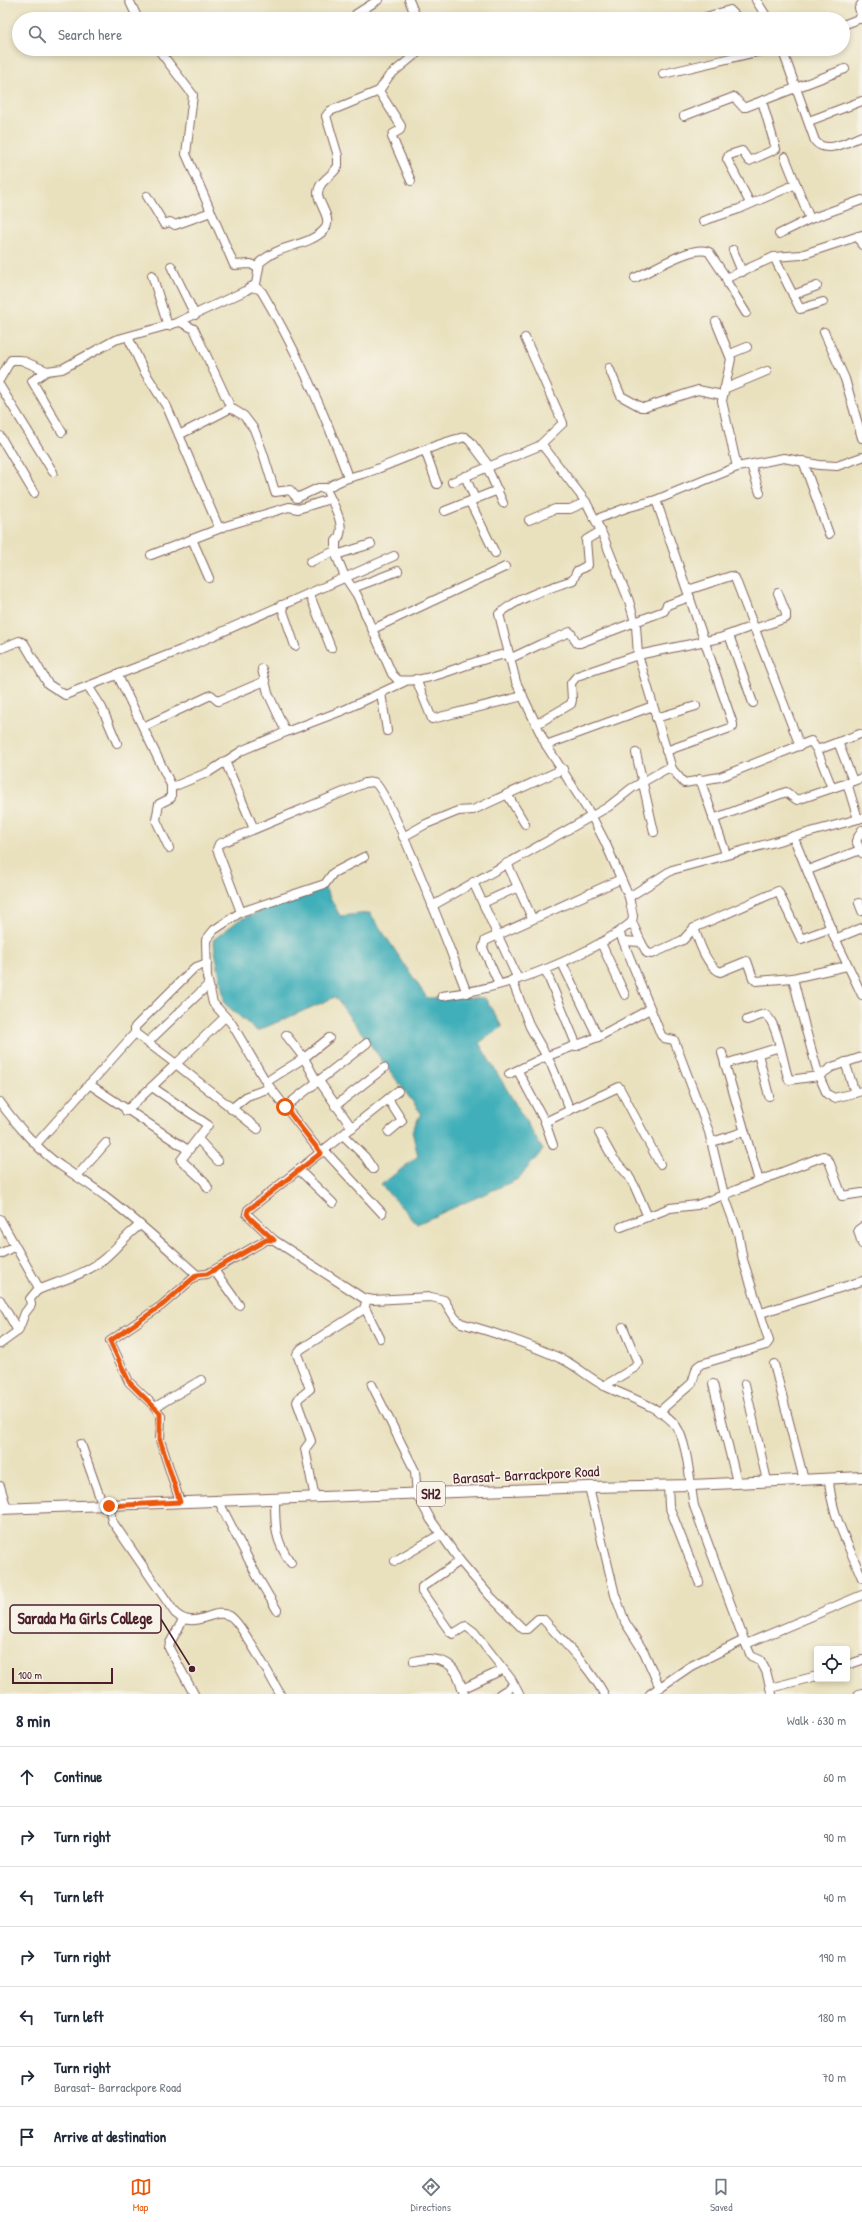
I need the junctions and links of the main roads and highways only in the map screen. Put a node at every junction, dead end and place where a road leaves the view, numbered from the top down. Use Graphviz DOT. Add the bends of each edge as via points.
graph roads {
  1 [pos="862,1477"];
  2 [pos="4,1509"];
  1 -- 2 [label="main road, Barasat- Barrackpore Road / SH2"];
}
